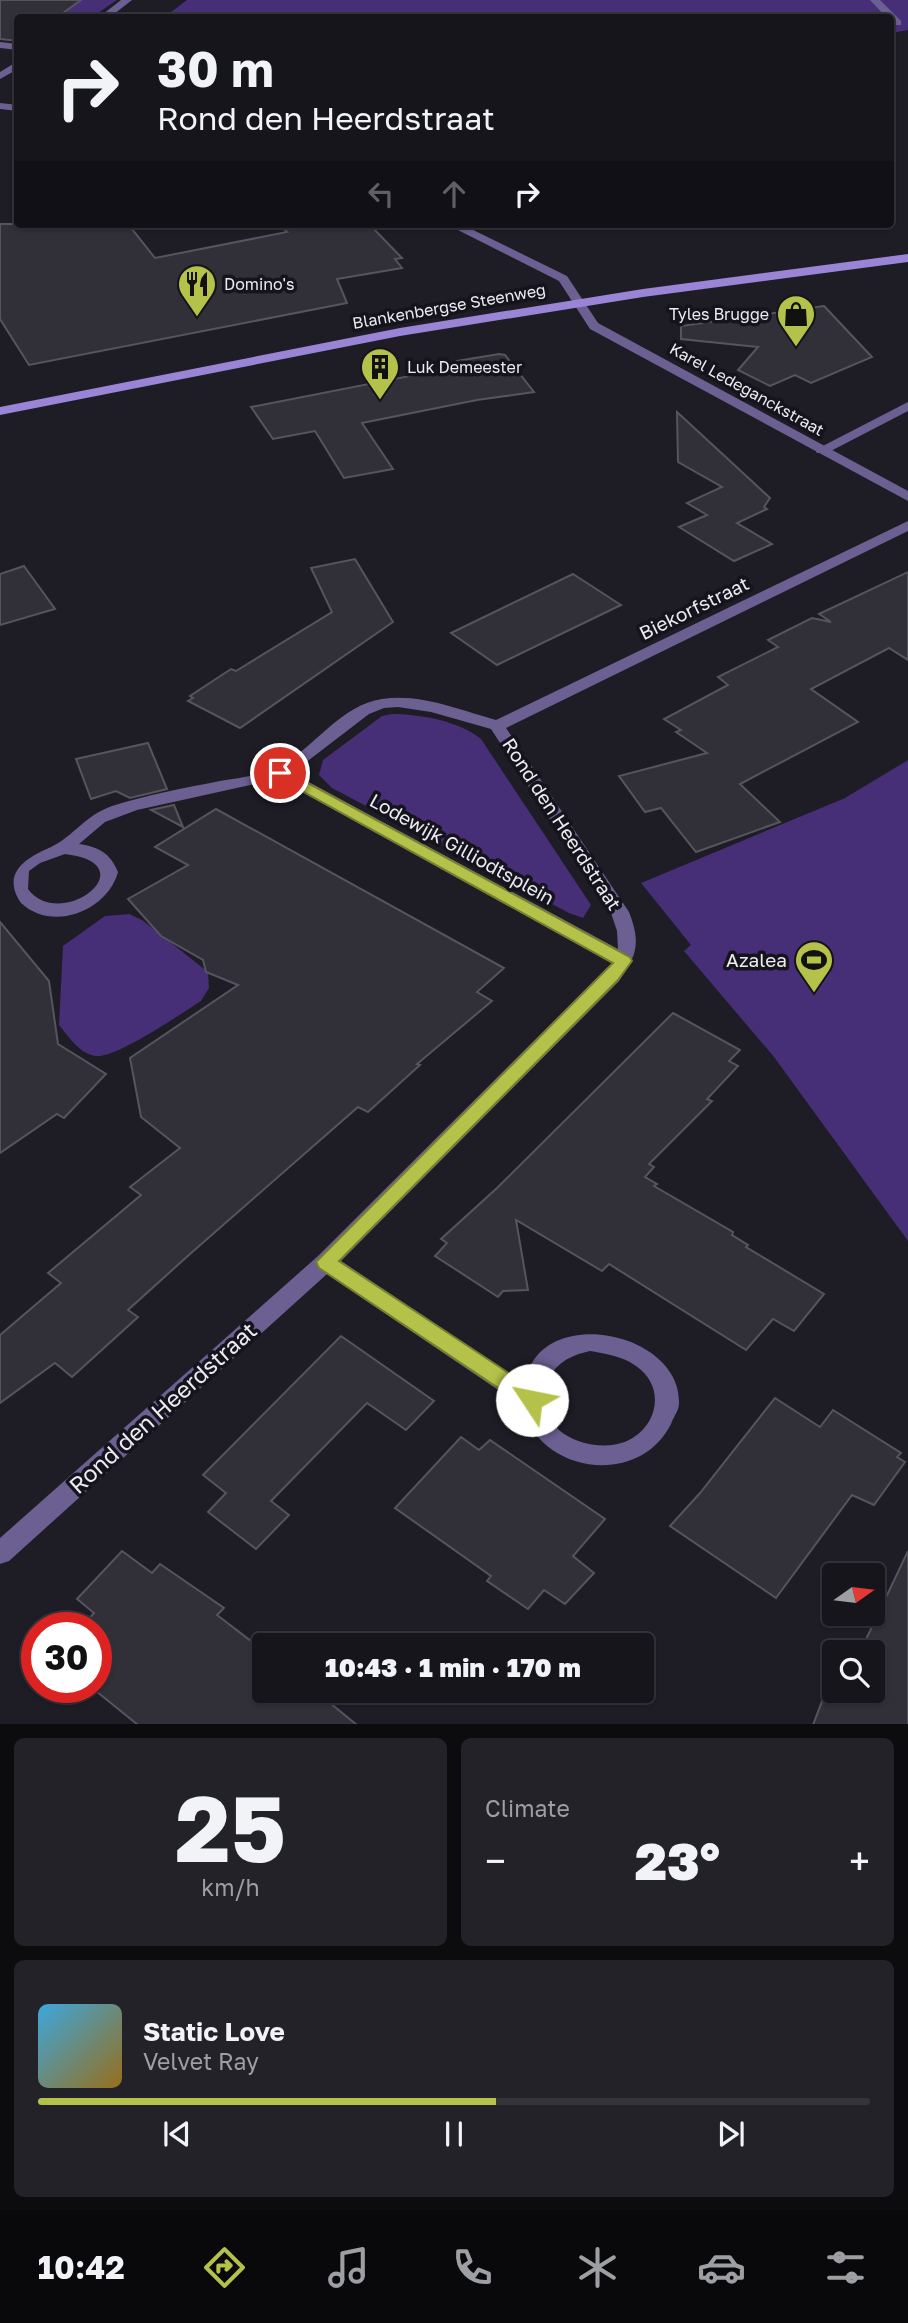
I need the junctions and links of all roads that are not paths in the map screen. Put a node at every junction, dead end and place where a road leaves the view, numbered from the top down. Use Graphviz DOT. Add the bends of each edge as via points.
graph roads {
  1 [pos="127,0"];
  2 [pos="875,0"];
  3 [pos="108,14"];
  4 [pos="889,14"];
  5 [pos="461,228"];
  6 [pos="908,258"];
  7 [pos="578,302"];
  8 [pos="908,406"];
  9 [pos="0,411"];
  10 [pos="822,450"];
  11 [pos="908,497"];
  12 [pos="908,525"];
  13 [pos="497,726"];
  14 [pos="280,773"];
  15 [pos="62,848"];
  16 [pos="624,961"];
  17 [pos="326,1262"];
  18 [pos="532,1400"];
  19 [pos="0,1553"];
  1 -- 3 [label="street"];
  2 -- 4 [label="street"];
  5 -- 7 [label="street, Karel Ledeganckstraat" via="563,279"];
  6 -- 7 [label="main road, Blankenbergse Steenweg"];
  7 -- 9 [label="main road, Blankenbergse Steenweg" via="309,349"];
  7 -- 10 [label="street, Karel Ledeganckstraat" via="594,326"];
  8 -- 10 [label="street"];
  10 -- 11 [label="street, Karel Ledeganckstraat"];
  12 -- 13 [label="street, Biekorfstraat"];
  13 -- 14 [label="street" via="409,703 384,702 366,709"];
  13 -- 16 [label="street, Rond den Heerdstraat" via="620,912 629,949"];
  14 -- 15 [label="street" via="102,817 84,826"];
  14 -- 16 [label="street, Lodewijk Gilliodtsplein"];
  15 -- 15 [label="street" via="29,861 18,878 19,889 39,906 81,905 107,886 110,871 97,854"];
  16 -- 17 [label="street, Rond den Heerdstraat"];
  17 -- 18 [label="street"];
  17 -- 19 [label="street, Rond den Heerdstraat"];
  18 -- 18 [label="street" via="538,1419 552,1437 595,1455 631,1451 650,1439 662,1425 667,1406 665,1386 643,1357 623,1346 597,1341 574,1344 554,1354 541,1368"];
}
